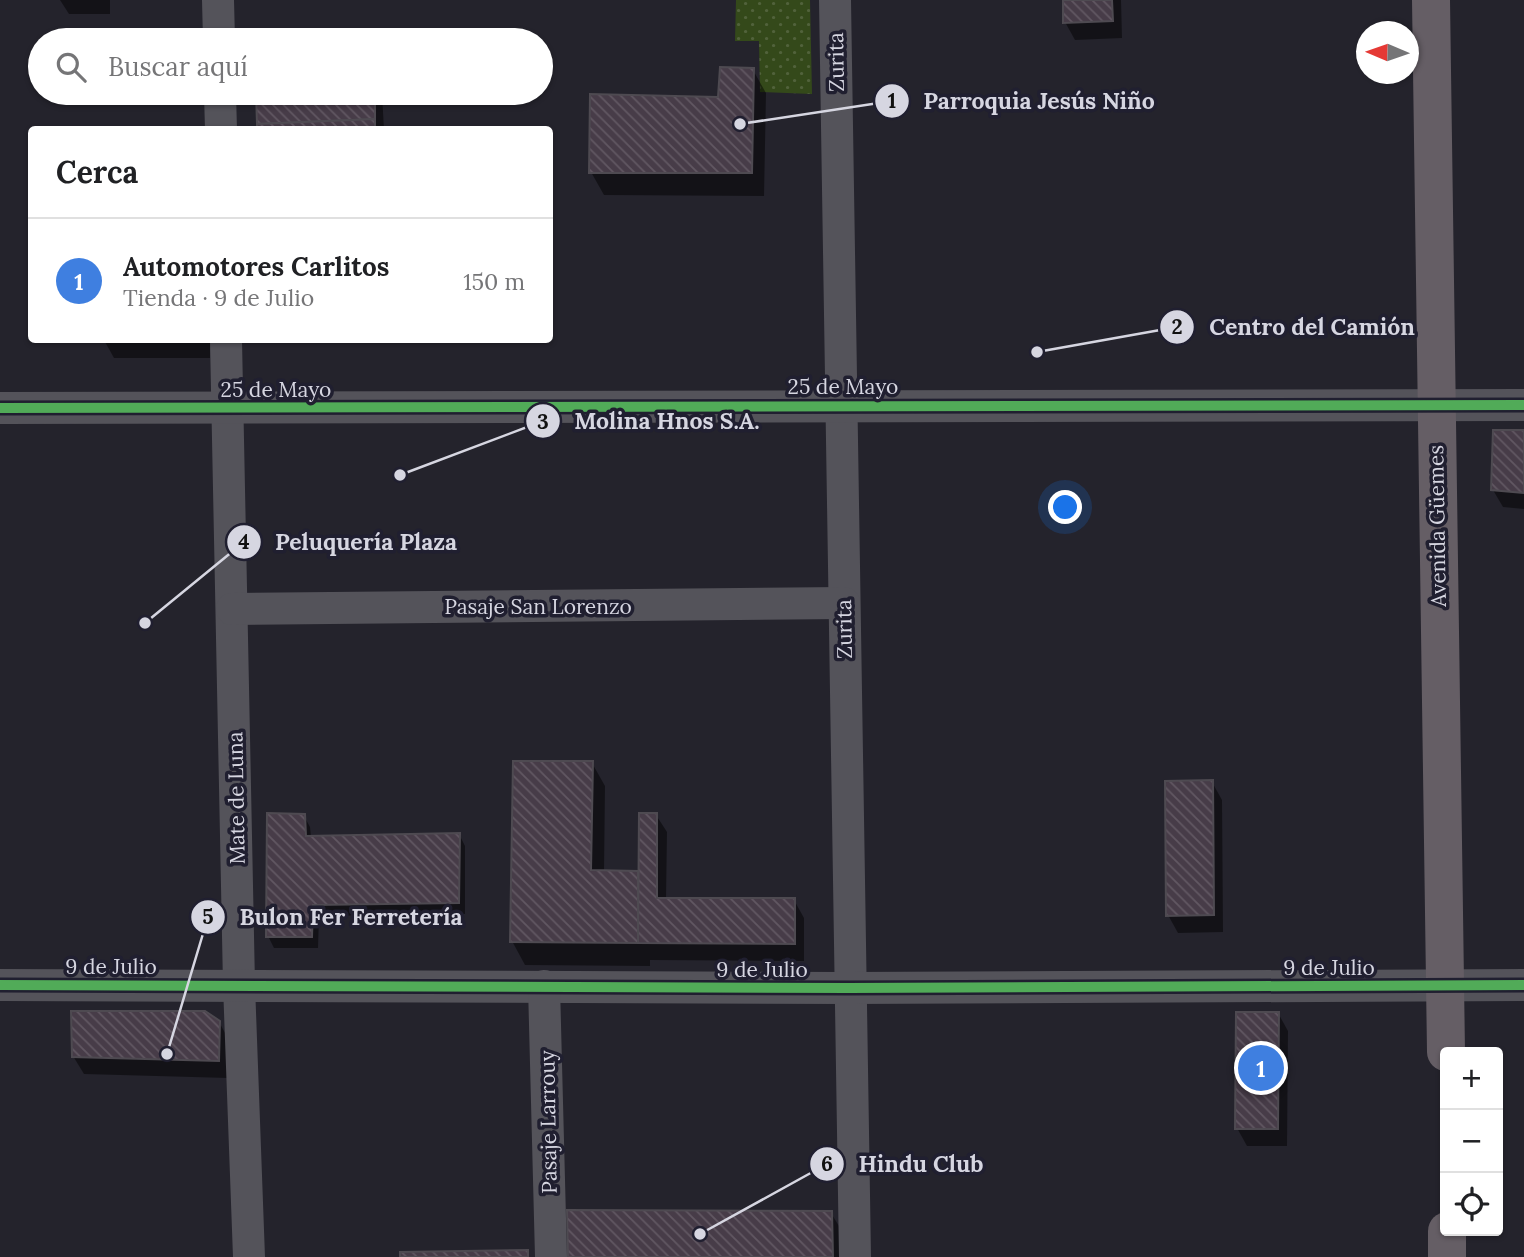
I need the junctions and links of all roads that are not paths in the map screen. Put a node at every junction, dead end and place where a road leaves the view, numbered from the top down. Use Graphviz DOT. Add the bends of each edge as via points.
graph roads {
  1 [pos="218,0"];
  2 [pos="835,0"];
  3 [pos="1431,0"];
  4 [pos="219,28"];
  5 [pos="220,105"];
  6 [pos="221,126"];
  7 [pos="226,343"];
  8 [pos="841,405"];
  9 [pos="1434,405"];
  10 [pos="1524,405"];
  11 [pos="0,408"];
  12 [pos="228,408"];
  13 [pos="844,604"];
  14 [pos="232,609"];
  15 [pos="0,985"];
  16 [pos="239,985"];
  17 [pos="1524,985"];
  18 [pos="544,986"];
  19 [pos="1446,986"];
  20 [pos="849,988"];
  21 [pos="1446,1047"];
  22 [pos="1447,1236"];
  23 [pos="249,1257"];
  24 [pos="551,1257"];
  25 [pos="855,1257"];
  26 [pos="1447,1257"];
  1 -- 4 [label="street"];
  2 -- 8 [label="street, Zurita"];
  3 -- 9 [label="main road, Avenida Güemes"];
  5 -- 6 [label="street"];
  7 -- 12 [label="street, Mate de Luna"];
  8 -- 9 [label="street, 25 de Mayo"];
  8 -- 12 [label="street, 25 de Mayo"];
  8 -- 13 [label="street, Zurita"];
  9 -- 10 [label="street, 25 de Mayo"];
  9 -- 19 [label="main road, Avenida Güemes"];
  11 -- 12 [label="street, 25 de Mayo"];
  12 -- 14 [label="street, Mate de Luna"];
  13 -- 14 [label="street, Pasaje San Lorenzo"];
  13 -- 20 [label="street, Zurita"];
  14 -- 16 [label="street, Mate de Luna"];
  15 -- 16 [label="street, 9 de Julio"];
  16 -- 18 [label="street, 9 de Julio"];
  16 -- 23 [label="street, Mate de Luna"];
  17 -- 19 [label="street, 9 de Julio"];
  18 -- 20 [label="street, 9 de Julio"];
  18 -- 24 [label="street, Pasaje Larrouy"];
  19 -- 20 [label="street, 9 de Julio"];
  19 -- 21 [label="main road, Avenida Güemes"];
  20 -- 25 [label="street, Zurita"];
  22 -- 26 [label="main road"];
}
